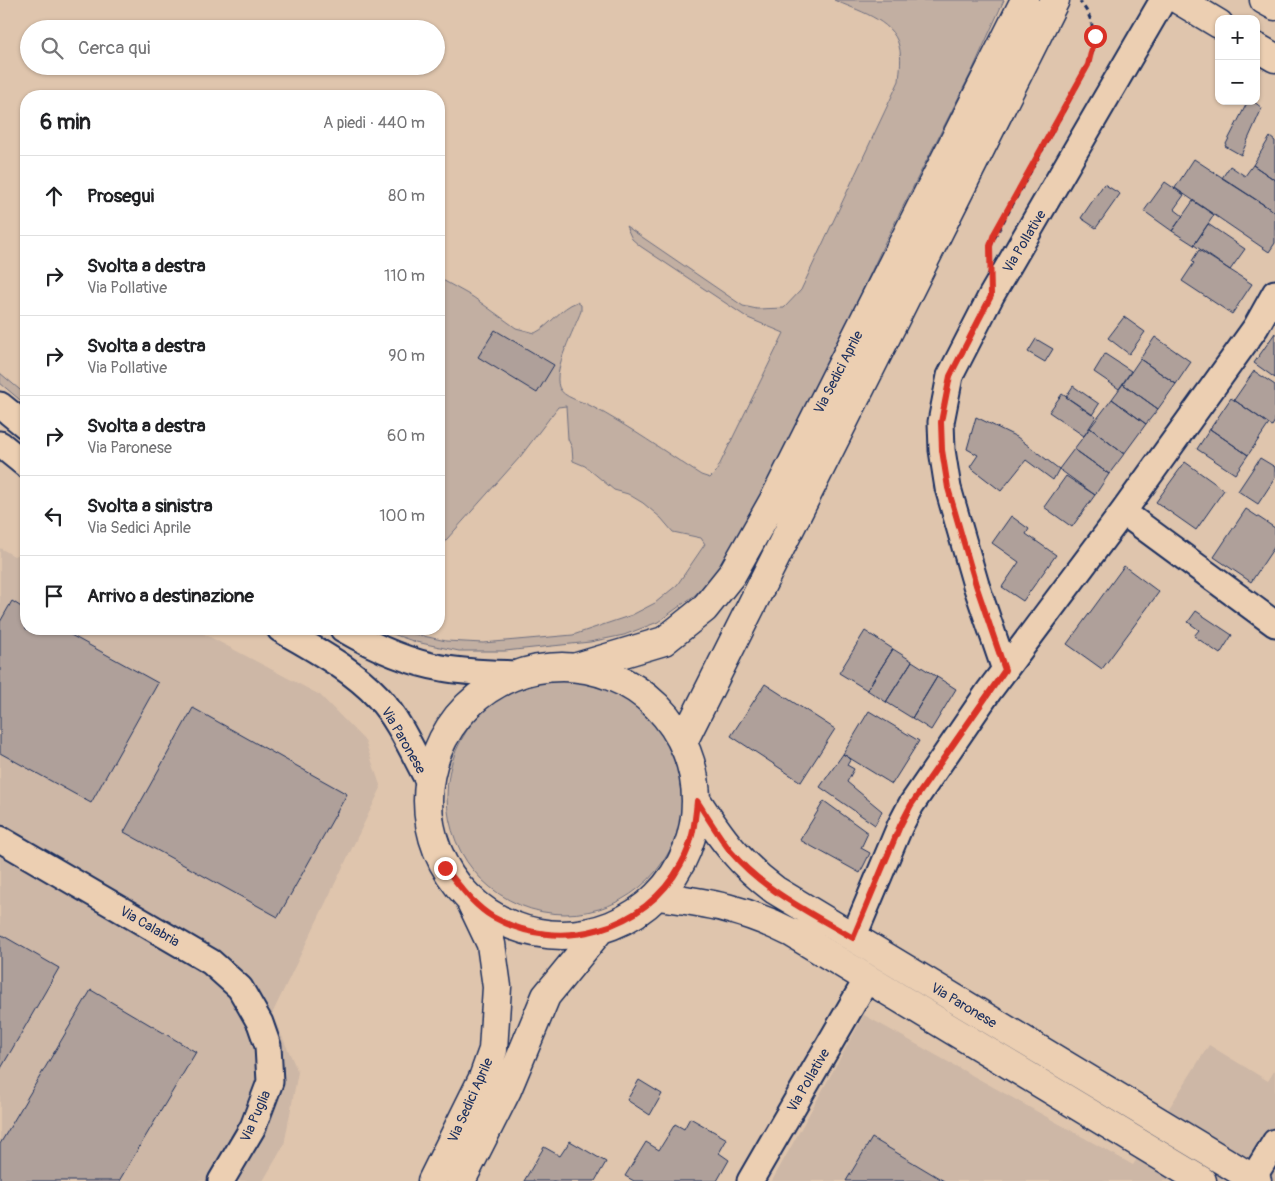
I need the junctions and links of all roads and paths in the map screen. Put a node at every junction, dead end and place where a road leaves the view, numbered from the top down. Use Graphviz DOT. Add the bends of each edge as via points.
graph roads {
  1 [pos="1078,0"];
  2 [pos="1163,0"];
  3 [pos="1179,0"];
  4 [pos="1264,0"];
  5 [pos="1024,2"];
  6 [pos="1275,6"];
  7 [pos="1051,9"];
  8 [pos="1215,22"];
  9 [pos="1260,49"];
  10 [pos="1275,58"];
  11 [pos="990,256"];
  12 [pos="1275,293"];
  13 [pos="0,405"];
  14 [pos="20,421"];
  15 [pos="0,444"];
  16 [pos="20,460"];
  17 [pos="1123,512"];
  18 [pos="1275,624"];
  19 [pos="290,635"];
  20 [pos="354,635"];
  21 [pos="575,667"];
  22 [pos="1005,670"];
  23 [pos="519,674"];
  24 [pos="683,742"];
  25 [pos="429,782"];
  26 [pos="697,801"];
  27 [pos="0,839"];
  28 [pos="658,896"];
  29 [pos="471,900"];
  30 [pos="600,930"];
  31 [pos="853,938"];
  32 [pos="867,979"];
  33 [pos="268,1046"];
  34 [pos="1275,1142"];
  35 [pos="1255,1180"];
  36 [pos="220,1181"];
  37 [pos="432,1181"];
  38 [pos="461,1181"];
  39 [pos="750,1181"];
  40 [pos="1202,1181"];
  1 -- 11 [label="path" via="1088,14 1095,36 1088,65 994,234"];
  2 -- 22 [label="street, Via Pollative" via="991,296 950,376 946,392 941,422 948,488"];
  3 -- 8 [label="main road"];
  4 -- 6 [label="main road"];
  5 -- 21 [label="main road, Via Sedici Aprile" via="775,498 732,574 704,609 664,640"];
  7 -- 24 [label="main road, Via Sedici Aprile"];
  9 -- 10 [label="main road"];
  12 -- 17 [label="street" via="1256,327"];
  13 -- 14 [label="street"];
  15 -- 16 [label="street"];
  17 -- 18 [label="street"];
  17 -- 22 [label="street"];
  19 -- 25 [label="street, Via Paronese" via="356,676 377,696 395,719"];
  20 -- 23 [label="street" via="416,662 443,668"];
  21 -- 23 [label="main road, Via Sedici Aprile" via="544,668"];
  21 -- 24 [label="main road, Via Sedici Aprile" via="606,674 637,689 658,707"];
  22 -- 31 [label="street" via="911,805"];
  23 -- 25 [label="main road, Via Sedici Aprile" via="486,690 468,705 442,739"];
  24 -- 26 [label="main road, Via Sedici Aprile" via="695,780"];
  25 -- 29 [label="main road, Via Sedici Aprile" via="430,825 435,846 445,868"];
  26 -- 28 [label="main road, Via Sedici Aprile" via="682,863"];
  26 -- 31 [label="main road, Via Paronese" via="732,852 752,873"];
  27 -- 33 [label="street, Via Calabria" via="211,962 240,988 260,1023"];
  28 -- 30 [label="main road, Via Sedici Aprile" via="638,912"];
  28 -- 32 [label="main road, Via Paronese" via="713,903 767,920"];
  29 -- 30 [label="main road, Via Sedici Aprile" via="492,916 515,927 545,934 571,935"];
  29 -- 37 [label="main road, Via Sedici Aprile" via="491,944 497,987 496,1022 483,1078"];
  30 -- 38 [label="main road, Via Sedici Aprile" via="546,996 507,1090"];
  31 -- 35 [label="main road, Via Paronese"];
  32 -- 39 [label="street, Via Pollative"];
  32 -- 40 [label="main road, Via Paronese"];
  33 -- 36 [label="street, Via Puglia" via="270,1082 253,1127"];
  34 -- 35 [label="street"];
}
